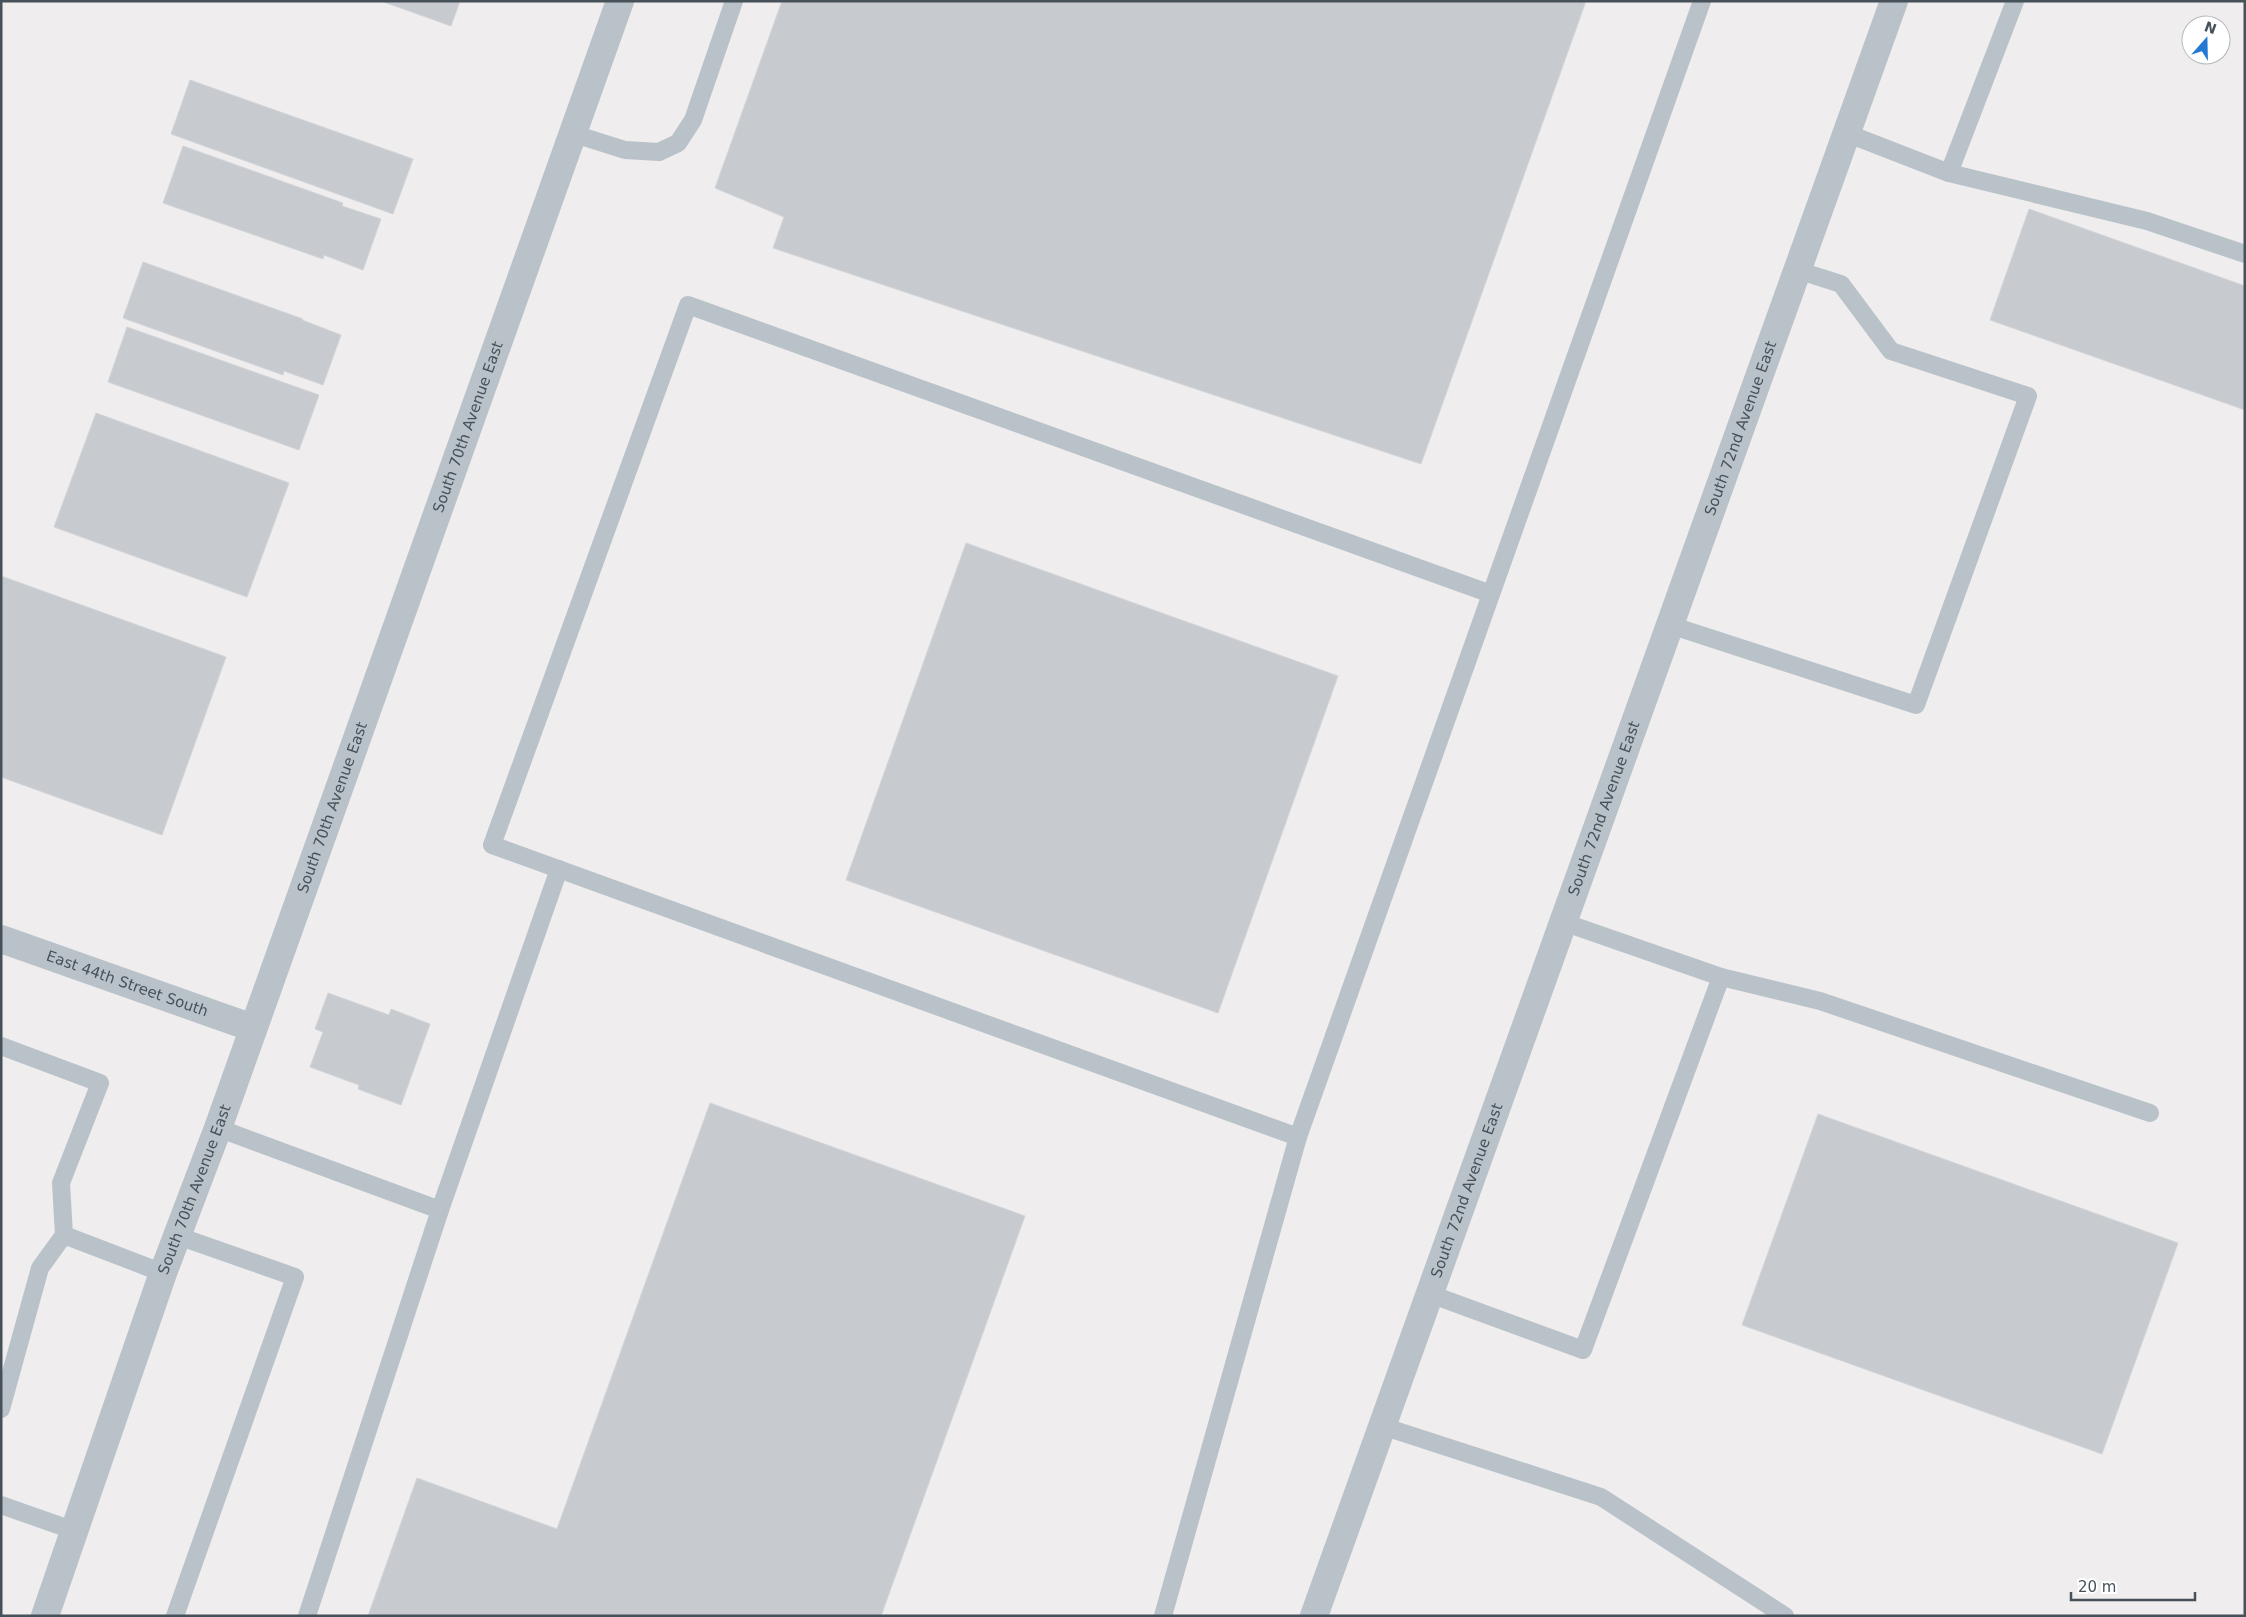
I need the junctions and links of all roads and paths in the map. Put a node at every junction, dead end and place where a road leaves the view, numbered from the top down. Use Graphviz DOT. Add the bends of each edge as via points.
graph roads {
  1 [pos="620,1"];
  2 [pos="734,1"];
  3 [pos="1702,1"];
  4 [pos="1894,1"];
  5 [pos="2015,1"];
  6 [pos="571,133"];
  7 [pos="1846,133"];
  8 [pos="1949,173"];
  9 [pos="2245,254"];
  10 [pos="1797,270"];
  11 [pos="1491,594"];
  12 [pos="1670,625"];
  13 [pos="559,869"];
  14 [pos="1563,922"];
  15 [pos="1,939"];
  16 [pos="1721,978"];
  17 [pos="253,1028"];
  18 [pos="1,1046"];
  19 [pos="2150,1113"];
  20 [pos="218,1128"];
  21 [pos="1298,1138"];
  22 [pos="440,1210"];
  23 [pos="64,1235"];
  24 [pos="178,1236"];
  25 [pos="163,1273"];
  26 [pos="1430,1294"];
  27 [pos="1,1409"];
  28 [pos="1382,1426"];
  29 [pos="1,1505"];
  30 [pos="75,1531"];
  31 [pos="45,1616"];
  32 [pos="175,1616"];
  33 [pos="307,1616"];
  34 [pos="1163,1616"];
  35 [pos="1314,1616"];
  36 [pos="1786,1616"];
  1 -- 6 [label="street, South 70th Avenue East"];
  2 -- 6 [label="lane" via="693,120 678,143 660,152 625,150"];
  3 -- 11 [label="lane"];
  4 -- 7 [label="street, South 72nd Avenue East"];
  5 -- 8 [label="lane"];
  6 -- 17 [label="street, South 70th Avenue East"];
  7 -- 8 [label="lane"];
  7 -- 10 [label="street, South 72nd Avenue East"];
  8 -- 9 [label="lane" via="2147,221"];
  10 -- 12 [label="street, South 72nd Avenue East"];
  10 -- 12 [label="lane" via="1841,284 1891,351 2028,396 1916,705"];
  11 -- 13 [label="lane" via="688,304 492,845"];
  11 -- 21 [label="lane"];
  12 -- 14 [label="street, South 72nd Avenue East"];
  13 -- 21 [label="lane"];
  13 -- 22 [label="lane"];
  14 -- 16 [label="lane"];
  14 -- 26 [label="street, South 72nd Avenue East"];
  15 -- 17 [label="street, East 44th Street South"];
  16 -- 19 [label="lane" via="1820,1000"];
  16 -- 26 [label="lane" via="1583,1350"];
  17 -- 20 [label="street, South 70th Avenue East"];
  18 -- 23 [label="lane" via="100,1083 61,1183"];
  20 -- 22 [label="lane"];
  20 -- 24 [label="street, South 70th Avenue East"];
  21 -- 34 [label="lane"];
  22 -- 33 [label="lane"];
  23 -- 25 [label="lane"];
  23 -- 27 [label="lane" via="40,1268"];
  24 -- 25 [label="street, South 70th Avenue East"];
  24 -- 32 [label="lane" via="294,1277"];
  25 -- 30 [label="street, South 70th Avenue East"];
  26 -- 28 [label="street, South 72nd Avenue East"];
  28 -- 35 [label="street, South 72nd Avenue East"];
  28 -- 36 [label="lane" via="1600,1497"];
  29 -- 30 [label="lane"];
  30 -- 31 [label="street, South 70th Avenue East"];
}
